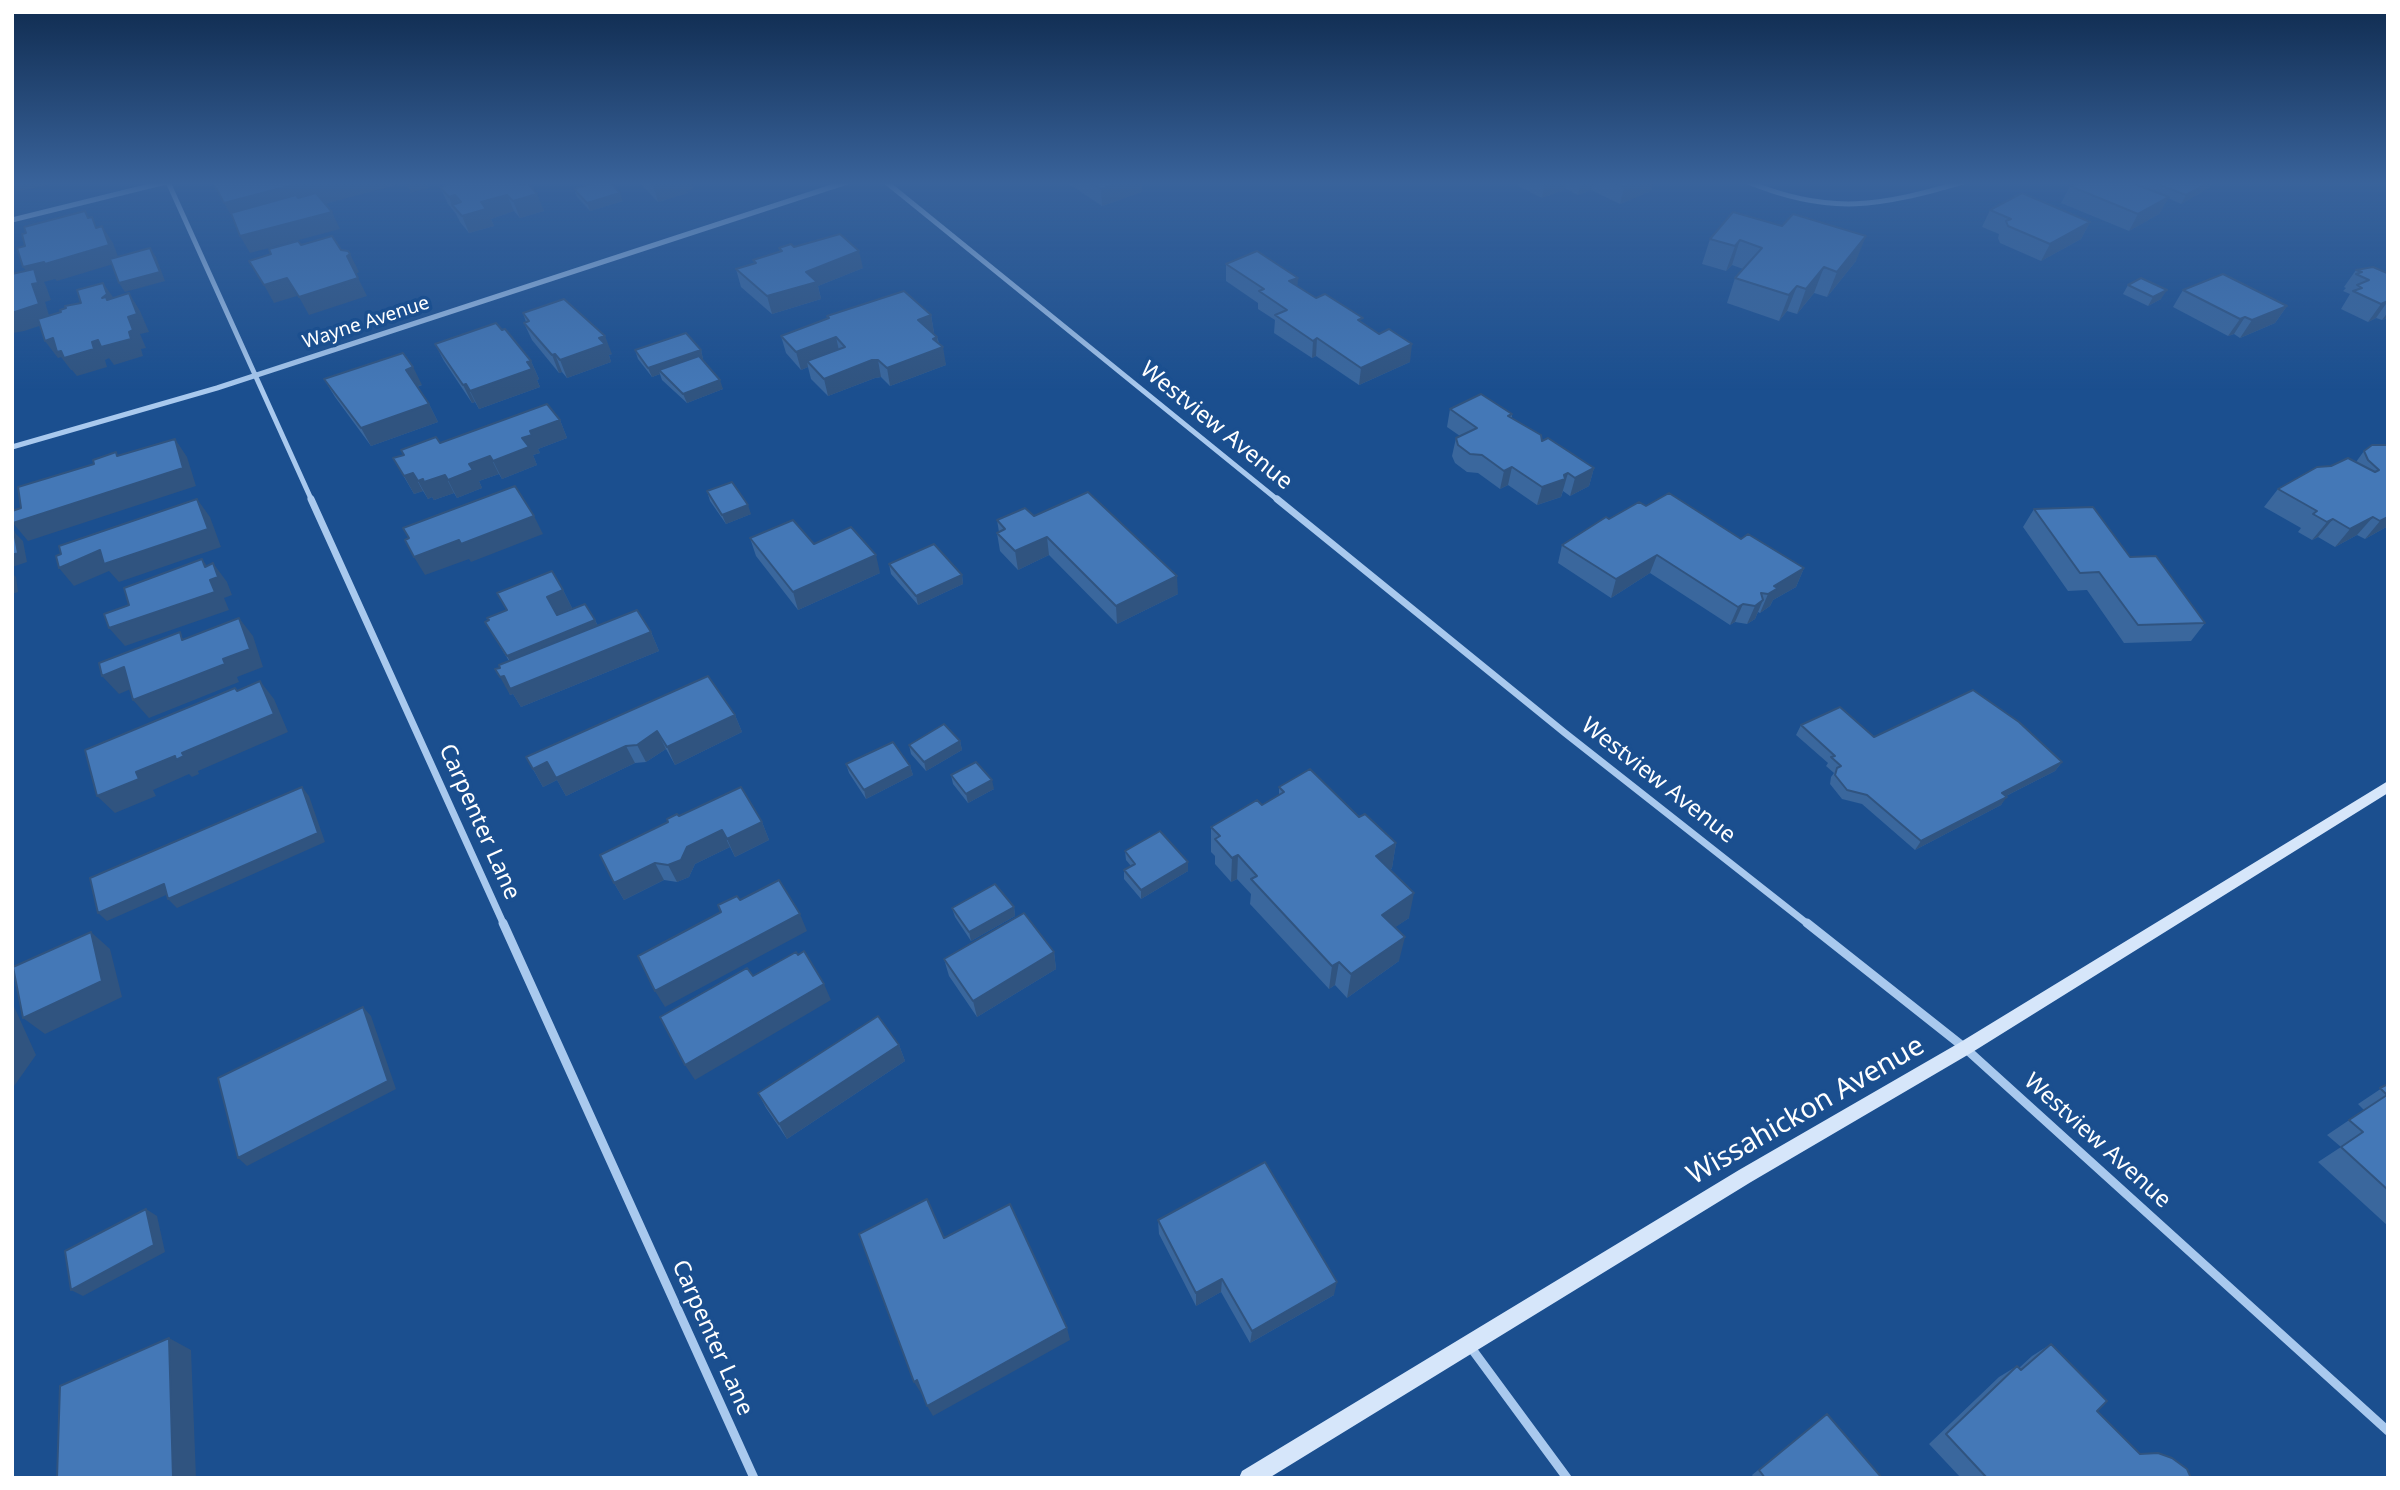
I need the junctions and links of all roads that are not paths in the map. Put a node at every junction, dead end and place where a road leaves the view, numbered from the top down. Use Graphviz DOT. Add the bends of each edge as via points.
graph roads {
  1 [pos="199,252"];
  2 [pos="635,252"];
  3 [pos="972,252"];
  4 [pos="256,375"];
  5 [pos="12,447"];
  6 [pos="2388,786"];
  7 [pos="1965,1048"];
  8 [pos="1469,1345"];
  9 [pos="2388,1431"];
  10 [pos="754,1478"];
  11 [pos="1249,1478"];
  12 [pos="1567,1478"];
  1 -- 4 [label="street, Carpenter Lane"];
  2 -- 4 [label="street, Wayne Avenue"];
  3 -- 7 [label="street, Westview Avenue" via="1565,733"];
  4 -- 5 [label="street, Wayne Avenue"];
  4 -- 10 [label="street, Carpenter Lane"];
  6 -- 7 [label="street, Wissahickon Avenue"];
  7 -- 8 [label="street, Wissahickon Avenue"];
  7 -- 9 [label="street, Westview Avenue"];
  8 -- 11 [label="street, Wissahickon Avenue"];
  8 -- 12 [label="street"];
}
